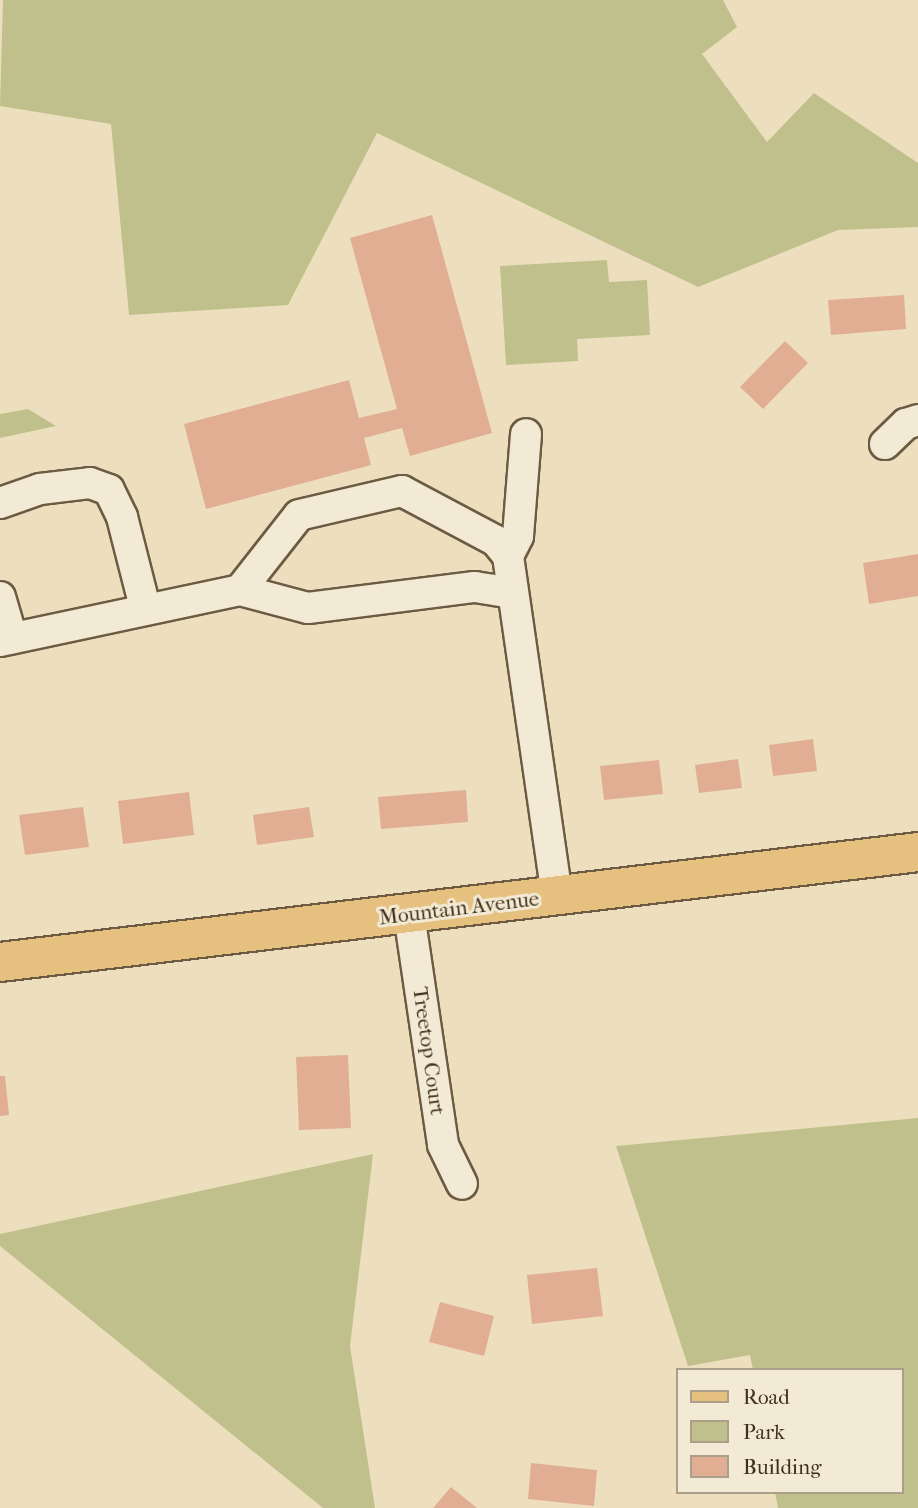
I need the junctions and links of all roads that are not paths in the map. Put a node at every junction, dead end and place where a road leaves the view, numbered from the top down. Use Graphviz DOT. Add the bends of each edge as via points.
graph roads {
  1 [pos="918,420"];
  2 [pos="526,434"];
  3 [pos="885,444"];
  4 [pos="0,503"];
  5 [pos="508,556"];
  6 [pos="240,590"];
  7 [pos="513,593"];
  8 [pos="0,597"];
  9 [pos="145,607"];
  10 [pos="6,640"];
  11 [pos="918,852"];
  12 [pos="557,897"];
  13 [pos="409,914"];
  14 [pos="0,962"];
  15 [pos="462,1184"];
  1 -- 3 [label="street" via="906,424"];
  2 -- 5 [label="street" via="518,536"];
  4 -- 9 [label="street" via="40,489 90,483 109,490 122,517"];
  5 -- 6 [label="street" via="496,541 402,491 294,518"];
  5 -- 7 [label="street"];
  6 -- 7 [label="street" via="308,608 475,587"];
  6 -- 9 [label="street"];
  7 -- 12 [label="street"];
  8 -- 10 [label="street"];
  9 -- 10 [label="street"];
  11 -- 12 [label="main road, Mountain Avenue"];
  12 -- 13 [label="main road, Mountain Avenue"];
  13 -- 14 [label="main road, Mountain Avenue"];
  13 -- 15 [label="street, Treetop Court" via="443,1145"];
}
